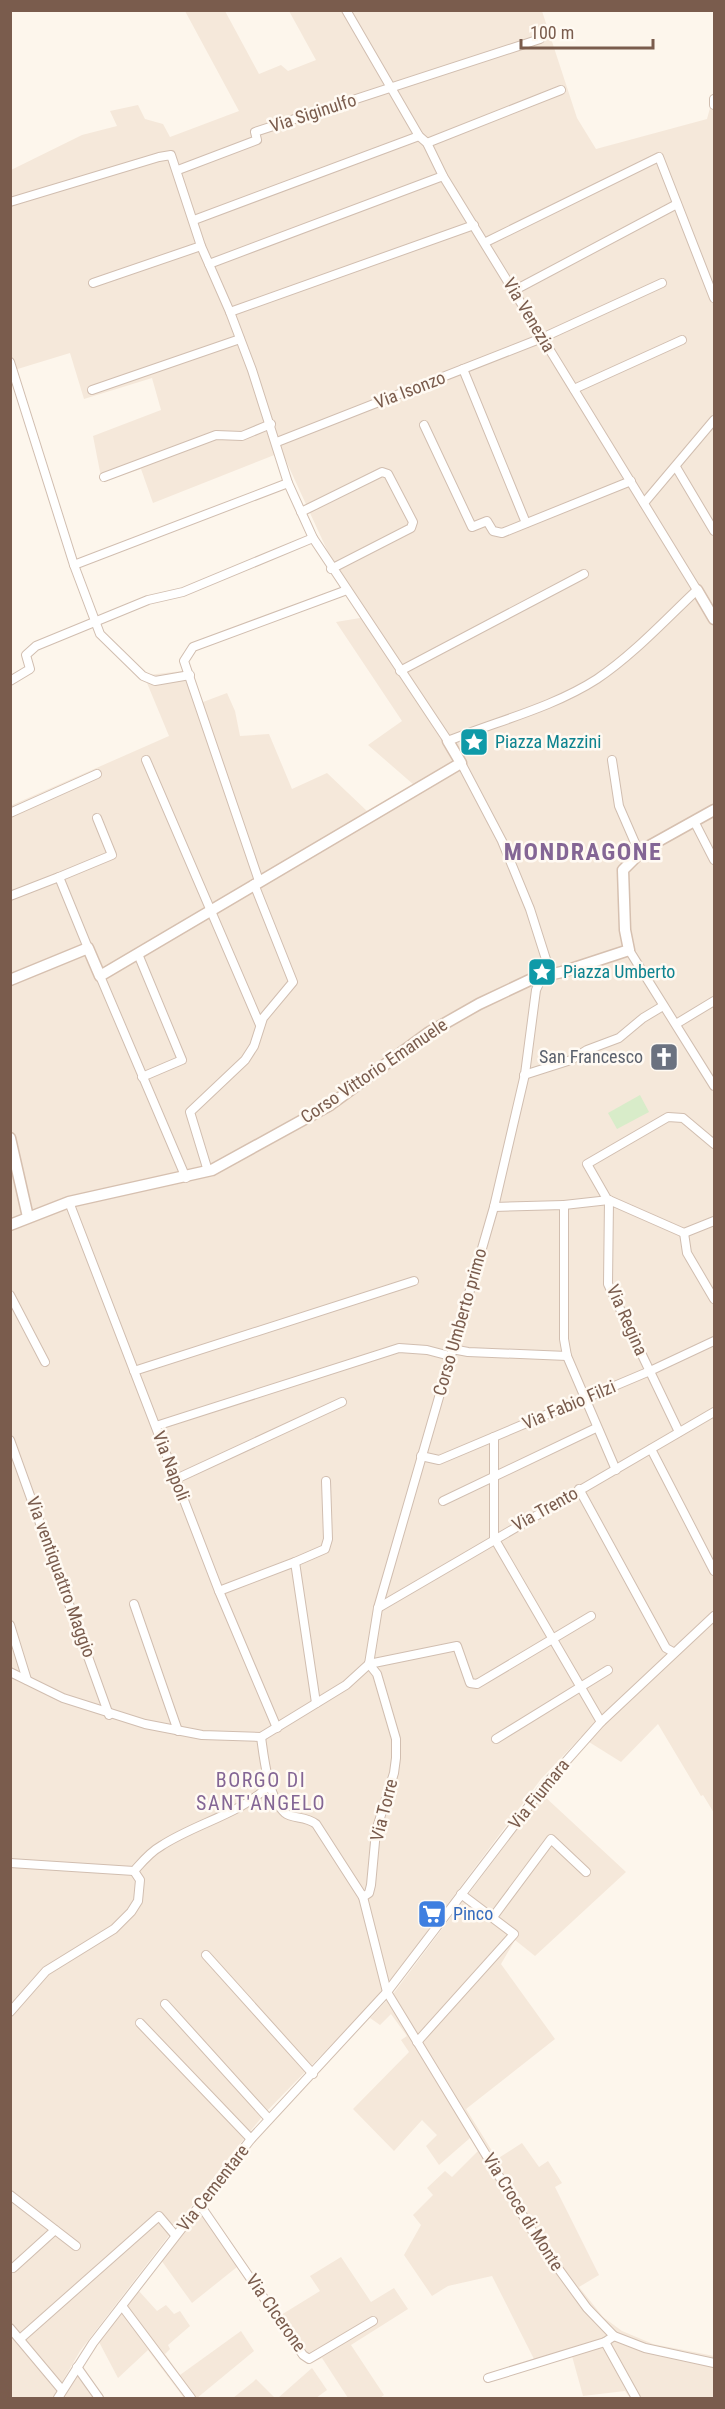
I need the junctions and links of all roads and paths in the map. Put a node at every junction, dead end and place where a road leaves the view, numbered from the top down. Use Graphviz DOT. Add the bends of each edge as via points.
graph roads {
  1 [pos="345,10"];
  2 [pos="540,39"];
  3 [pos="391,87"];
  4 [pos="561,90"];
  5 [pos="714,99"];
  6 [pos="714,105"];
  7 [pos="419,136"];
  8 [pos="427,144"];
  9 [pos="178,170"];
  10 [pos="443,176"];
  11 [pos="10,202"];
  12 [pos="676,204"];
  13 [pos="194,220"];
  14 [pos="474,225"];
  15 [pos="486,242"];
  16 [pos="201,246"];
  17 [pos="209,264"];
  18 [pos="93,283"];
  19 [pos="662,283"];
  20 [pos="515,290"];
  21 [pos="714,298"];
  22 [pos="230,312"];
  23 [pos="542,338"];
  24 [pos="240,339"];
  25 [pos="682,340"];
  26 [pos="10,362"];
  27 [pos="464,369"];
  28 [pos="573,389"];
  29 [pos="92,390"];
  30 [pos="714,420"];
  31 [pos="271,424"];
  32 [pos="424,425"];
  33 [pos="277,441"];
  34 [pos="676,467"];
  35 [pos="104,477"];
  36 [pos="631,481"];
  37 [pos="288,483"];
  38 [pos="644,503"];
  39 [pos="301,512"];
  40 [pos="526,523"];
  41 [pos="714,531"];
  42 [pos="313,538"];
  43 [pos="74,565"];
  44 [pos="331,569"];
  45 [pos="584,574"];
  46 [pos="346,590"];
  47 [pos="697,590"];
  48 [pos="714,618"];
  49 [pos="94,622"];
  50 [pos="400,671"];
  51 [pos="190,675"];
  52 [pos="10,681"];
  53 [pos="448,741"];
  54 [pos="146,760"];
  55 [pos="612,760"];
  56 [pos="461,763"];
  57 [pos="97,774"];
  58 [pos="714,810"];
  59 [pos="10,813"];
  60 [pos="97,818"];
  61 [pos="694,821"];
  62 [pos="639,852"];
  63 [pos="714,860"];
  64 [pos="59,877"];
  65 [pos="257,883"];
  66 [pos="10,896"];
  67 [pos="211,910"];
  68 [pos="88,948"];
  69 [pos="629,950"];
  70 [pos="138,954"];
  71 [pos="100,976"];
  72 [pos="546,976"];
  73 [pos="10,980"];
  74 [pos="714,1001"];
  75 [pos="663,1006"];
  76 [pos="676,1024"];
  77 [pos="260,1025"];
  78 [pos="524,1075"];
  79 [pos="142,1077"];
  80 [pos="714,1086"];
  81 [pos="10,1138"];
  82 [pos="714,1144"];
  83 [pos="207,1171"];
  84 [pos="186,1178"];
  85 [pos="608,1199"];
  86 [pos="69,1202"];
  87 [pos="564,1204"];
  88 [pos="494,1207"];
  89 [pos="28,1218"];
  90 [pos="714,1221"];
  91 [pos="10,1226"];
  92 [pos="684,1233"];
  93 [pos="414,1281"];
  94 [pos="10,1295"];
  95 [pos="714,1299"];
  96 [pos="714,1341"];
  97 [pos="451,1352"];
  98 [pos="567,1356"];
  99 [pos="45,1362"];
  100 [pos="134,1371"];
  101 [pos="650,1371"];
  102 [pos="584,1399"];
  103 [pos="342,1402"];
  104 [pos="714,1412"];
  105 [pos="156,1426"];
  106 [pos="596,1428"];
  107 [pos="679,1432"];
  108 [pos="494,1437"];
  109 [pos="10,1440"];
  110 [pos="651,1449"];
  111 [pos="421,1456"];
  112 [pos="615,1470"];
  113 [pos="495,1477"];
  114 [pos="176,1479"];
  115 [pos="326,1481"];
  116 [pos="579,1489"];
  117 [pos="443,1501"];
  118 [pos="494,1538"];
  119 [pos="295,1562"];
  120 [pos="714,1571"];
  121 [pos="219,1592"];
  122 [pos="134,1604"];
  123 [pos="378,1608"];
  124 [pos="591,1616"];
  125 [pos="714,1616"];
  126 [pos="10,1625"];
  127 [pos="552,1639"];
  128 [pos="673,1652"];
  129 [pos="369,1664"];
  130 [pos="609,1670"];
  131 [pos="10,1671"];
  132 [pos="27,1680"];
  133 [pos="580,1687"];
  134 [pos="316,1703"];
  135 [pos="109,1715"];
  136 [pos="601,1722"];
  137 [pos="277,1728"];
  138 [pos="178,1731"];
  139 [pos="261,1737"];
  140 [pos="496,1739"];
  141 [pos="270,1785"];
  142 [pos="10,1863"];
  143 [pos="134,1871"];
  144 [pos="586,1872"];
  145 [pos="462,1894"];
  146 [pos="363,1897"];
  147 [pos="493,1917"];
  148 [pos="206,1955"];
  149 [pos="387,1992"];
  150 [pos="165,2004"];
  151 [pos="10,2012"];
  152 [pos="140,2023"];
  153 [pos="417,2042"];
  154 [pos="313,2074"];
  155 [pos="269,2119"];
  156 [pos="251,2139"];
  157 [pos="10,2195"];
  158 [pos="200,2205"];
  159 [pos="55,2230"];
  160 [pos="176,2235"];
  161 [pos="76,2246"];
  162 [pos="13,2268"];
  163 [pos="122,2306"];
  164 [pos="373,2321"];
  165 [pos="10,2328"];
  166 [pos="614,2336"];
  167 [pos="20,2339"];
  168 [pos="605,2342"];
  169 [pos="714,2363"];
  170 [pos="77,2367"];
  171 [pos="488,2378"];
  172 [pos="62,2390"];
  173 [pos="58,2398"];
  174 [pos="99,2398"];
  175 [pos="191,2398"];
  176 [pos="636,2398"];
  1 -- 3 [label="street, Via Venezia"];
  2 -- 3 [label="street"];
  3 -- 7 [label="street, Via Venezia"];
  3 -- 9 [label="street, Via Siginulfo" via="255,132 257,140"];
  4 -- 8 [label="street"];
  5 -- 6 [label="street"];
  7 -- 8 [label="street, Via Venezia"];
  7 -- 13 [label="street"];
  8 -- 10 [label="street, Via Venezia"];
  9 -- 11 [label="street" via="171,155 159,157"];
  9 -- 13 [label="street"];
  10 -- 14 [label="street, Via Venezia"];
  10 -- 17 [label="street"];
  12 -- 15 [label="street" via="659,158"];
  12 -- 20 [label="street"];
  12 -- 21 [label="street"];
  13 -- 16 [label="street"];
  14 -- 15 [label="street, Via Venezia"];
  14 -- 22 [label="street"];
  15 -- 20 [label="street, Via Venezia"];
  16 -- 17 [label="street"];
  16 -- 18 [label="street"];
  17 -- 22 [label="street"];
  19 -- 23 [label="street, Via Isonzo"];
  20 -- 23 [label="street, Via Venezia"];
  22 -- 24 [label="street"];
  23 -- 27 [label="street, Via Isonzo"];
  23 -- 28 [label="street, Via Venezia"];
  24 -- 29 [label="street"];
  24 -- 31 [label="street"];
  25 -- 28 [label="street"];
  26 -- 43 [label="street"];
  27 -- 33 [label="street, Via Isonzo"];
  27 -- 40 [label="street"];
  28 -- 36 [label="street, Via Venezia"];
  30 -- 34 [label="street"];
  31 -- 33 [label="street"];
  31 -- 35 [label="street" via="242,436 216,435"];
  32 -- 40 [label="street" via="472,527 487,521 493,531 502,533"];
  33 -- 37 [label="street"];
  34 -- 38 [label="street"];
  34 -- 41 [label="street"];
  36 -- 38 [label="street, Via Venezia"];
  36 -- 40 [label="street"];
  37 -- 39 [label="street"];
  37 -- 43 [label="street"];
  38 -- 47 [label="street, Via Venezia"];
  39 -- 42 [label="street"];
  39 -- 44 [label="street" via="382,472 388,474 413,522 411,528"];
  42 -- 44 [label="street"];
  42 -- 49 [label="street" via="183,592 148,600"];
  43 -- 49 [label="street"];
  44 -- 46 [label="street"];
  45 -- 50 [label="street"];
  46 -- 50 [label="street"];
  46 -- 51 [label="street" via="193,647 184,661"];
  47 -- 48 [label="street, Via Venezia"];
  47 -- 53 [label="street" via="597,679 556,701"];
  49 -- 51 [label="street" via="100,634 143,676 154,681"];
  49 -- 52 [label="street" via="29,650 26,655 30,669"];
  50 -- 53 [label="street"];
  51 -- 65 [label="street"];
  53 -- 56 [label="street"];
  54 -- 67 [label="street"];
  55 -- 62 [label="street" via="619,806"];
  56 -- 65 [label="street"];
  56 -- 72 [label="street" via="502,840 530,909"];
  57 -- 59 [label="street"];
  58 -- 61 [label="street"];
  60 -- 64 [label="street" via="112,855"];
  61 -- 62 [label="street"];
  61 -- 63 [label="street"];
  62 -- 69 [label="street" via="623,870"];
  64 -- 66 [label="street"];
  64 -- 68 [label="street"];
  65 -- 67 [label="street"];
  65 -- 77 [label="street" via="293,982"];
  67 -- 70 [label="street"];
  67 -- 77 [label="street"];
  68 -- 71 [label="street"];
  68 -- 73 [label="street"];
  69 -- 72 [label="street, Corso Vittorio Emanuele"];
  69 -- 75 [label="street"];
  70 -- 71 [label="street"];
  70 -- 79 [label="street" via="182,1060"];
  71 -- 79 [label="street"];
  72 -- 78 [label="street, Corso Umberto primo" via="536,990"];
  72 -- 83 [label="street, Corso Vittorio Emanuele" via="515,985 449,1020 330,1105"];
  74 -- 76 [label="street"];
  75 -- 76 [label="street"];
  75 -- 78 [label="street" via="619,1038 571,1060"];
  76 -- 80 [label="street"];
  77 -- 83 [label="street" via="245,1060 190,1112"];
  78 -- 88 [label="street, Corso Umberto primo"];
  79 -- 84 [label="street"];
  81 -- 89 [label="street"];
  82 -- 85 [label="street" via="683,1118 668,1117 587,1164"];
  83 -- 84 [label="street, Corso Vittorio Emanuele"];
  84 -- 86 [label="street, Corso Vittorio Emanuele"];
  85 -- 87 [label="street"];
  85 -- 92 [label="street"];
  85 -- 101 [label="street, Via Regina" via="608,1284"];
  86 -- 89 [label="street, Corso Vittorio Emanuele"];
  86 -- 100 [label="street, Via Napoli"];
  87 -- 88 [label="street"];
  87 -- 98 [label="street"];
  88 -- 97 [label="street, Corso Umberto primo"];
  89 -- 91 [label="street, Corso Vittorio Emanuele"];
  90 -- 92 [label="street"];
  92 -- 95 [label="street" via="687,1253"];
  93 -- 100 [label="street"];
  94 -- 99 [label="street"];
  96 -- 101 [label="street, Via Fabio Filzi"];
  97 -- 98 [label="street"];
  97 -- 105 [label="street" via="399,1348"];
  97 -- 111 [label="street, Corso Umberto primo"];
  98 -- 102 [label="street"];
  100 -- 105 [label="street, Via Napoli"];
  101 -- 102 [label="street, Via Fabio Filzi"];
  101 -- 107 [label="street, Via Regina"];
  102 -- 106 [label="street"];
  102 -- 108 [label="street, Via Fabio Filzi"];
  103 -- 114 [label="street"];
  104 -- 107 [label="street, Via Trento"];
  105 -- 114 [label="street, Via Napoli"];
  106 -- 112 [label="street"];
  106 -- 113 [label="street"];
  107 -- 110 [label="street, Via Trento"];
  108 -- 111 [label="street, Via Fabio Filzi" via="439,1460"];
  108 -- 113 [label="street"];
  109 -- 135 [label="street, Via ventiquattro Maggio"];
  110 -- 112 [label="street, Via Trento"];
  110 -- 120 [label="street"];
  111 -- 123 [label="street, Corso Umberto primo"];
  112 -- 116 [label="street, Via Trento"];
  113 -- 117 [label="street"];
  113 -- 118 [label="street"];
  114 -- 121 [label="street, Via Napoli"];
  115 -- 119 [label="street" via="325,1549"];
  116 -- 118 [label="street, Via Trento"];
  116 -- 128 [label="street" via="666,1648"];
  118 -- 123 [label="street, Via Trento"];
  118 -- 127 [label="street"];
  119 -- 121 [label="street"];
  119 -- 134 [label="street"];
  121 -- 137 [label="street, Via Napoli"];
  122 -- 138 [label="street"];
  123 -- 129 [label="street, Corso Umberto primo"];
  124 -- 127 [label="street"];
  125 -- 128 [label="street, Via Fiumara"];
  126 -- 132 [label="street"];
  127 -- 129 [label="street" via="473,1685 457,1646"];
  127 -- 133 [label="street"];
  128 -- 136 [label="street, Via Fiumara"];
  129 -- 134 [label="street" via="346,1685"];
  129 -- 146 [label="street, Via Torre" via="377,1674 396,1739 396,1758 376,1831 371,1885"];
  130 -- 133 [label="street"];
  131 -- 132 [label="street"];
  132 -- 135 [label="street"];
  133 -- 136 [label="street"];
  133 -- 140 [label="street"];
  134 -- 137 [label="street"];
  135 -- 138 [label="street"];
  136 -- 145 [label="street, Via Fiumara" via="544,1785"];
  137 -- 139 [label="street"];
  138 -- 139 [label="street"];
  139 -- 141 [label="street"];
  141 -- 143 [label="street" via="218,1819 160,1846"];
  141 -- 146 [label="street" via="286,1815 307,1817 316,1824"];
  142 -- 143 [label="street"];
  143 -- 151 [label="street" via="140,1880 138,1901 131,1912 114,1929 46,1971"];
  144 -- 147 [label="street" via="550,1839"];
  145 -- 147 [label="street"];
  145 -- 149 [label="street, Via Fiumara"];
  146 -- 149 [label="street"];
  147 -- 153 [label="street" via="514,1934"];
  148 -- 154 [label="street"];
  149 -- 153 [label="street, Via Croce di Monte"];
  149 -- 154 [label="street, Via Cementare"];
  150 -- 155 [label="street"];
  152 -- 156 [label="street"];
  153 -- 166 [label="street, Via Croce di Monte" via="539,2242 586,2308"];
  154 -- 155 [label="street, Via Cementare"];
  155 -- 156 [label="street, Via Cementare"];
  156 -- 158 [label="street, Via Cementare"];
  157 -- 159 [label="street"];
  158 -- 160 [label="street, Via Cementare"];
  158 -- 164 [label="street, Via CIcerone" via="303,2355 309,2359"];
  159 -- 161 [label="street"];
  159 -- 162 [label="street"];
  160 -- 163 [label="street, Via Cementare"];
  160 -- 167 [label="street" via="159,2216"];
  163 -- 170 [label="street, Via Cementare"];
  163 -- 175 [label="street"];
  165 -- 167 [label="street"];
  166 -- 168 [label="street"];
  166 -- 169 [label="street, Via Croce di Monte" via="645,2348"];
  167 -- 172 [label="street"];
  168 -- 171 [label="street"];
  168 -- 176 [label="street"];
  170 -- 172 [label="street, Via Cementare"];
  170 -- 174 [label="street"];
  172 -- 173 [label="street, Via Cementare"];
}
